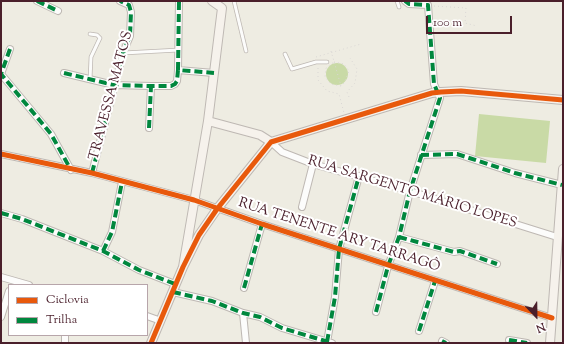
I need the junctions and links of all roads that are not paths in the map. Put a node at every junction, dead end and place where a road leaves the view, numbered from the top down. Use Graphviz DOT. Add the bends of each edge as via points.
graph roads {
  1 [pos="37,1"];
  2 [pos="120,1"];
  3 [pos="179,1"];
  4 [pos="212,1"];
  5 [pos="234,1"];
  6 [pos="397,1"];
  7 [pos="405,1"];
  8 [pos="430,3"];
  9 [pos="399,7"];
  10 [pos="58,11"];
  11 [pos="90,34"];
  12 [pos="10,49"];
  13 [pos="179,50"];
  14 [pos="246,51"];
  15 [pos="123,53"];
  16 [pos="285,54"];
  17 [pos="327,62"];
  18 [pos="178,70"];
  19 [pos="64,73"];
  20 [pos="214,73"];
  21 [pos="90,80"];
  22 [pos="114,86"];
  23 [pos="151,86"];
  24 [pos="438,92"];
  25 [pos="563,100"];
  26 [pos="208,121"];
  27 [pos="149,128"];
  28 [pos="271,142"];
  29 [pos="1,154"];
  30 [pos="421,156"];
  31 [pos="313,164"];
  32 [pos="563,169"];
  33 [pos="71,170"];
  34 [pos="92,173"];
  35 [pos="359,176"];
  36 [pos="122,182"];
  37 [pos="562,185"];
  38 [pos="410,192"];
  39 [pos="194,200"];
  40 [pos="302,207"];
  41 [pos="217,209"];
  42 [pos="1,213"];
  43 [pos="262,224"];
  44 [pos="399,237"];
  45 [pos="557,237"];
  46 [pos="339,249"];
  47 [pos="103,251"];
  48 [pos="497,264"];
  49 [pos="388,266"];
  50 [pos="182,267"];
  51 [pos="1,277"];
  52 [pos="435,281"];
  53 [pos="11,283"];
  54 [pos="174,288"];
  55 [pos="244,288"];
  56 [pos="8,294"];
  57 [pos="376,312"];
  58 [pos="243,313"];
  59 [pos="148,316"];
  60 [pos="1,317"];
  61 [pos="552,318"];
  62 [pos="161,320"];
  63 [pos="419,331"];
  64 [pos="509,340"];
  65 [pos="330,342"];
  66 [pos="151,343"];
  67 [pos="246,343"];
  68 [pos="527,343"];
  69 [pos="550,343"];
  1 -- 10 [label="street"];
  2 -- 15 [label="street, TRAVESSA MATOS" via="129,5 130,12 130,36"];
  3 -- 13 [label="street"];
  4 -- 20 [label="street" via="222,8"];
  5 -- 14 [label="lane"];
  6 -- 9 [label="lane"];
  7 -- 8 [label="street" via="408,4"];
  8 -- 24 [label="street" via="434,84"];
  11 -- 21 [label="lane" via="100,38 91,57"];
  12 -- 33 [label="street" via="1,74 51,134"];
  13 -- 15 [label="lane"];
  13 -- 18 [label="street"];
  15 -- 22 [label="street, TRAVESSA MATOS"];
  16 -- 17 [label="lane" via="292,69 316,62"];
  18 -- 20 [label="street"];
  18 -- 23 [label="street" via="175,84"];
  19 -- 21 [label="street"];
  20 -- 26 [label="street"];
  21 -- 22 [label="street"];
  22 -- 23 [label="street"];
  22 -- 34 [label="street, TRAVESSA MATOS"];
  23 -- 27 [label="street"];
  24 -- 25 [label="street" via="461,91"];
  24 -- 28 [label="street"];
  24 -- 30 [label="street" via="440,98"];
  26 -- 28 [label="street" via="260,136"];
  26 -- 39 [label="street"];
  28 -- 31 [label="street, RUA SARGENTO MÁRIO LOPES" via="282,152"];
  28 -- 41 [label="street"];
  29 -- 33 [label="street, RUA TENENTE ARY TARRAGÔ"];
  30 -- 37 [label="street" via="457,154"];
  30 -- 38 [label="street"];
  31 -- 35 [label="street, RUA SARGENTO MÁRIO LOPES"];
  31 -- 40 [label="street"];
  32 -- 37 [label="street"];
  33 -- 34 [label="street, RUA TENENTE ARY TARRAGÔ"];
  34 -- 36 [label="street, RUA TENENTE ARY TARRAGÔ"];
  35 -- 38 [label="street, RUA SARGENTO MÁRIO LOPES"];
  35 -- 46 [label="street"];
  36 -- 39 [label="street, RUA TENENTE ARY TARRAGÔ"];
  36 -- 47 [label="street" via="112,232"];
  37 -- 45 [label="street"];
  38 -- 44 [label="street"];
  38 -- 45 [label="street, RUA SARGENTO MÁRIO LOPES"];
  39 -- 41 [label="street, RUA TENENTE ARY TARRAGÔ"];
  39 -- 50 [label="street"];
  41 -- 43 [label="street, RUA TENENTE ARY TARRAGÔ"];
  41 -- 50 [label="street"];
  42 -- 47 [label="street"];
  43 -- 46 [label="street, RUA TENENTE ARY TARRAGÔ"];
  43 -- 55 [label="street"];
  44 -- 48 [label="street" via="454,252 460,251"];
  44 -- 49 [label="street"];
  45 -- 61 [label="street"];
  46 -- 49 [label="street, RUA TENENTE ARY TARRAGÔ"];
  46 -- 65 [label="street"];
  47 -- 54 [label="street"];
  49 -- 52 [label="street, RUA TENENTE ARY TARRAGÔ"];
  49 -- 57 [label="street"];
  50 -- 54 [label="street"];
  51 -- 53 [label="street"];
  52 -- 61 [label="street, RUA TENENTE ARY TARRAGÔ"];
  52 -- 63 [label="street"];
  54 -- 58 [label="street"];
  54 -- 62 [label="street"];
  56 -- 60 [label="street"];
  58 -- 65 [label="street"];
  58 -- 67 [label="street"];
  59 -- 62 [label="street"];
  61 -- 69 [label="street"];
  62 -- 66 [label="street"];
  64 -- 68 [label="street"];
}
